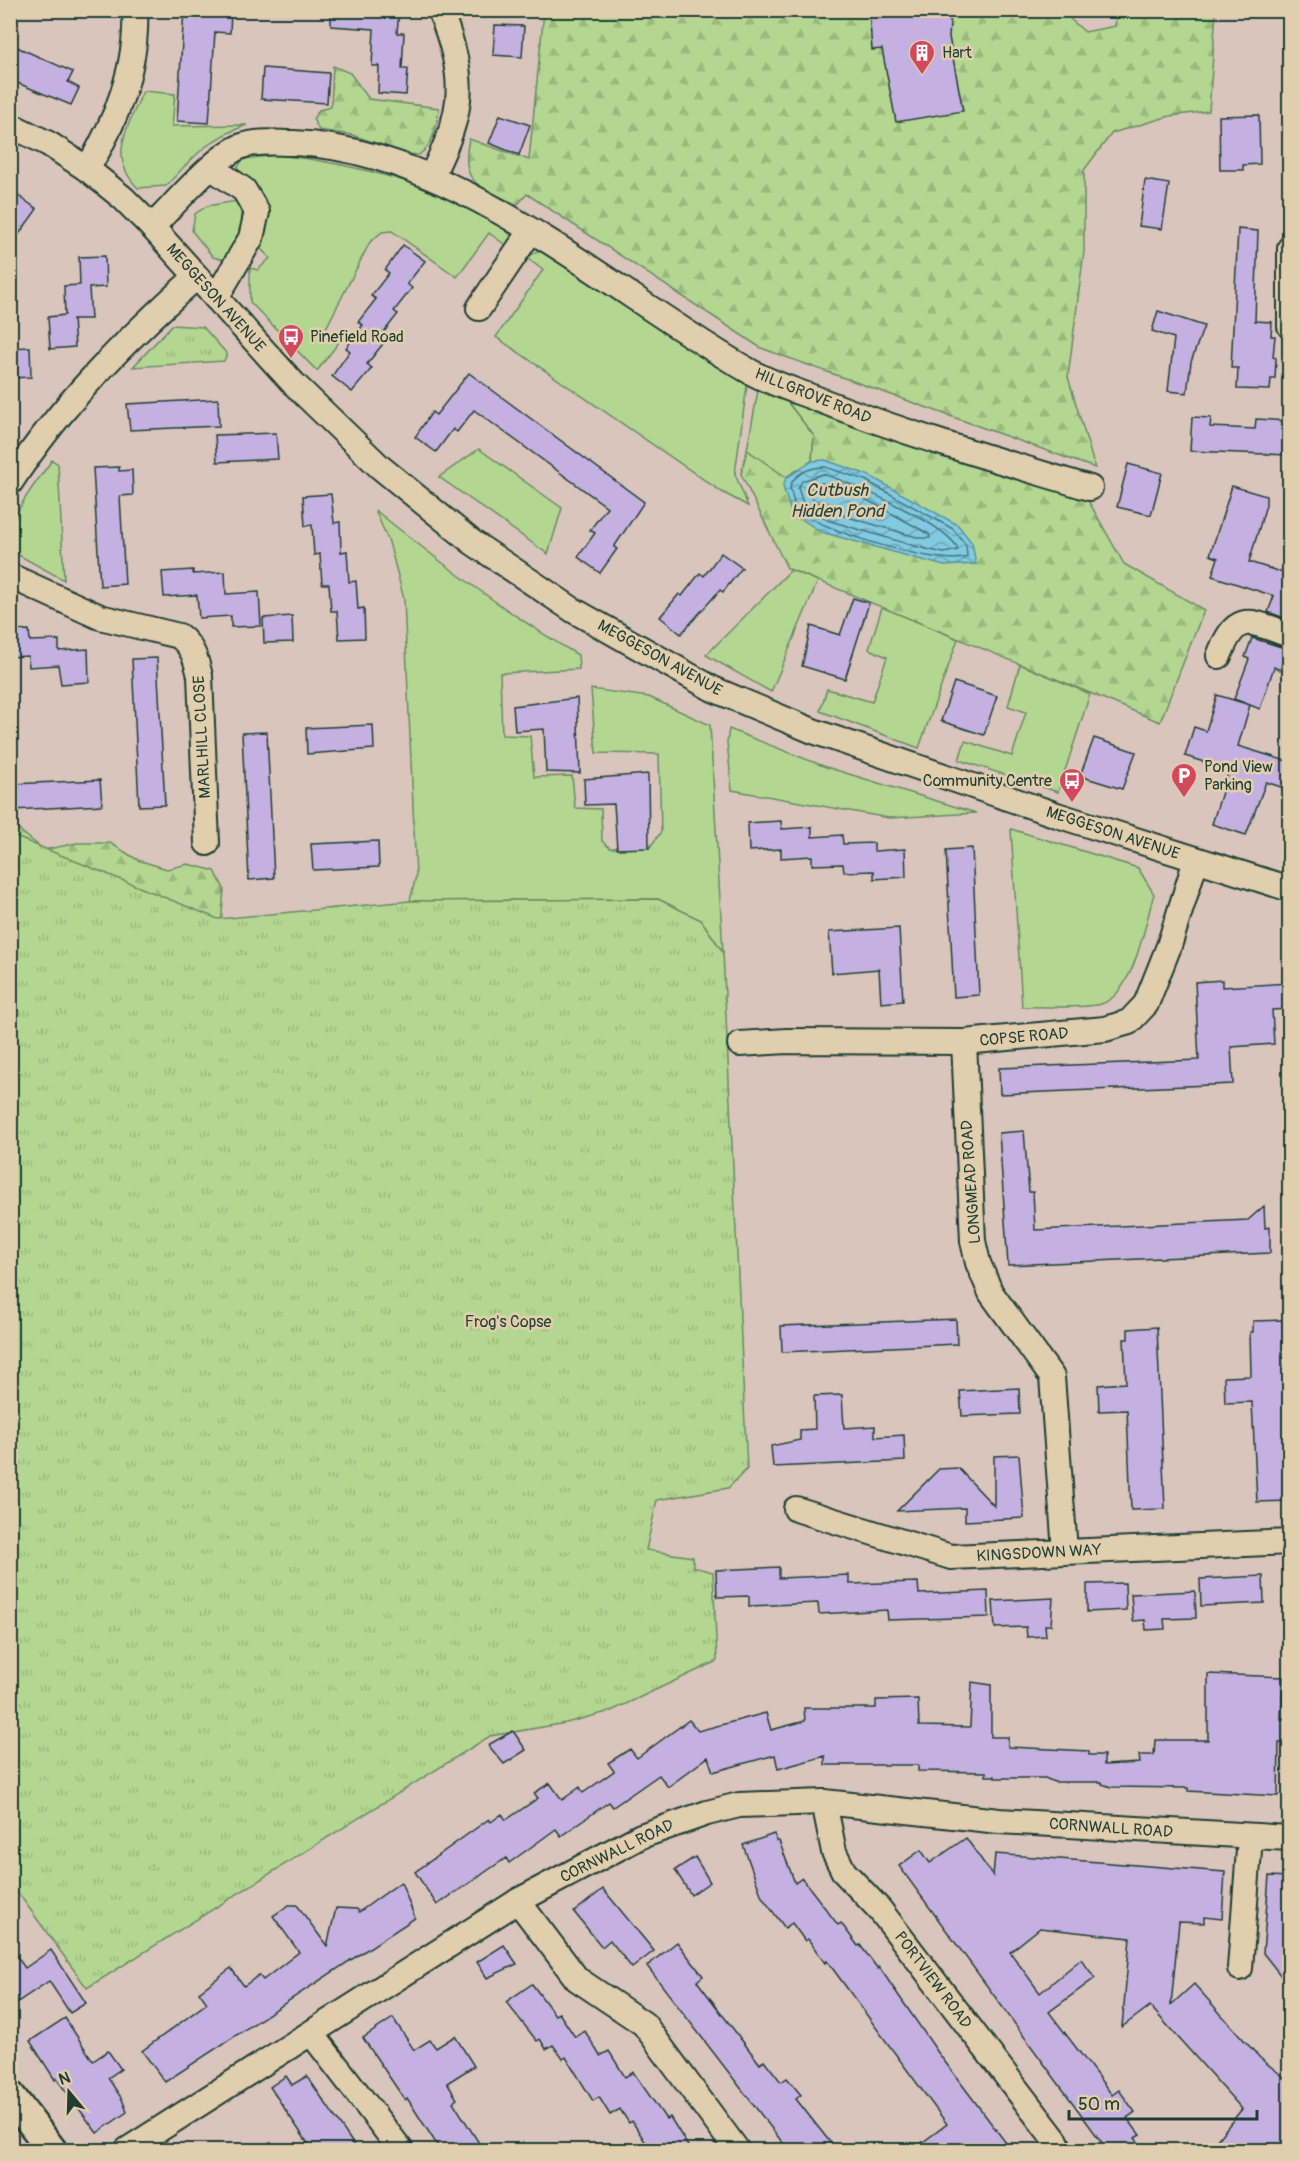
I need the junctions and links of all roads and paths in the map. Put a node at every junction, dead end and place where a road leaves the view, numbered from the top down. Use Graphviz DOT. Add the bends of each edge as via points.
graph roads {
  1 [pos="135,10"];
  2 [pos="440,10"];
  3 [pos="10,125"];
  4 [pos="212,168"];
  5 [pos="87,169"];
  6 [pos="432,175"];
  7 [pos="152,226"];
  8 [pos="530,232"];
  9 [pos="1290,248"];
  10 [pos="196,277"];
  11 [pos="216,298"];
  12 [pos="478,308"];
  13 [pos="1290,326"];
  14 [pos="10,483"];
  15 [pos="1090,488"];
  16 [pos="10,576"];
  17 [pos="1290,635"];
  18 [pos="1219,656"];
  19 [pos="207,843"];
  20 [pos="1196,860"];
  21 [pos="1290,889"];
  22 [pos="964,1042"];
  23 [pos="740,1044"];
  24 [pos="796,1509"];
  25 [pos="1290,1542"];
  26 [pos="1065,1551"];
  27 [pos="824,1802"];
  28 [pos="1250,1837"];
  29 [pos="1290,1838"];
  30 [pos="518,1901"];
  31 [pos="1240,1968"];
  32 [pos="312,2034"];
  33 [pos="10,2095"];
  34 [pos="52,2151"];
  35 [pos="127,2151"];
  36 [pos="401,2151"];
  37 [pos="737,2151"];
  38 [pos="1060,2151"];
  1 -- 5 [label="street" via="136,31 116,113"];
  2 -- 6 [label="street" via="458,65 460,89 452,135"];
  3 -- 5 [label="street, MEGGESON AVENUE"];
  4 -- 6 [label="street, HILLGROVE ROAD" via="242,146 270,142 346,150"];
  4 -- 7 [label="street, HILLGROVE ROAD"];
  4 -- 11 [label="street" via="244,190 257,212 251,238"];
  5 -- 7 [label="street, MEGGESON AVENUE"];
  6 -- 8 [label="street, HILLGROVE ROAD"];
  7 -- 10 [label="street, MEGGESON AVENUE"];
  8 -- 12 [label="street"];
  8 -- 15 [label="street, HILLGROVE ROAD" via="753,374 900,431"];
  9 -- 13 [label="street"];
  10 -- 11 [label="street, MEGGESON AVENUE"];
  10 -- 14 [label="street" via="131,335 73,398"];
  11 -- 20 [label="street, MEGGESON AVENUE" via="338,428 472,542 573,610 680,672 813,731"];
  16 -- 19 [label="street, MARLHILL CLOSE" via="100,617 179,636 188,643 200,676"];
  17 -- 18 [label="street" via="1242,623 1228,633"];
  20 -- 21 [label="street, MEGGESON AVENUE"];
  20 -- 22 [label="street, COPSE ROAD" via="1146,1004 1129,1022 1106,1029"];
  22 -- 23 [label="street, COPSE ROAD"];
  22 -- 26 [label="street, LONGMEAD ROAD" via="973,1241 991,1293 1052,1377"];
  24 -- 26 [label="street, KINGSDOWN WAY" via="951,1557"];
  25 -- 26 [label="street, KINGSDOWN WAY"];
  27 -- 28 [label="street, CORNWALL ROAD" via="999,1821"];
  27 -- 30 [label="street, CORNWALL ROAD" via="740,1805 676,1822 641,1836"];
  27 -- 38 [label="street, PORTVIEW ROAD" via="834,1852 844,1872 879,1910"];
  28 -- 29 [label="street, CORNWALL ROAD"];
  28 -- 31 [label="street"];
  30 -- 32 [label="street, CORNWALL ROAD"];
  30 -- 37 [label="street" via="577,1979 644,2024"];
  32 -- 35 [label="street, CORNWALL ROAD"];
  32 -- 36 [label="street"];
  33 -- 34 [label="street"];
}
